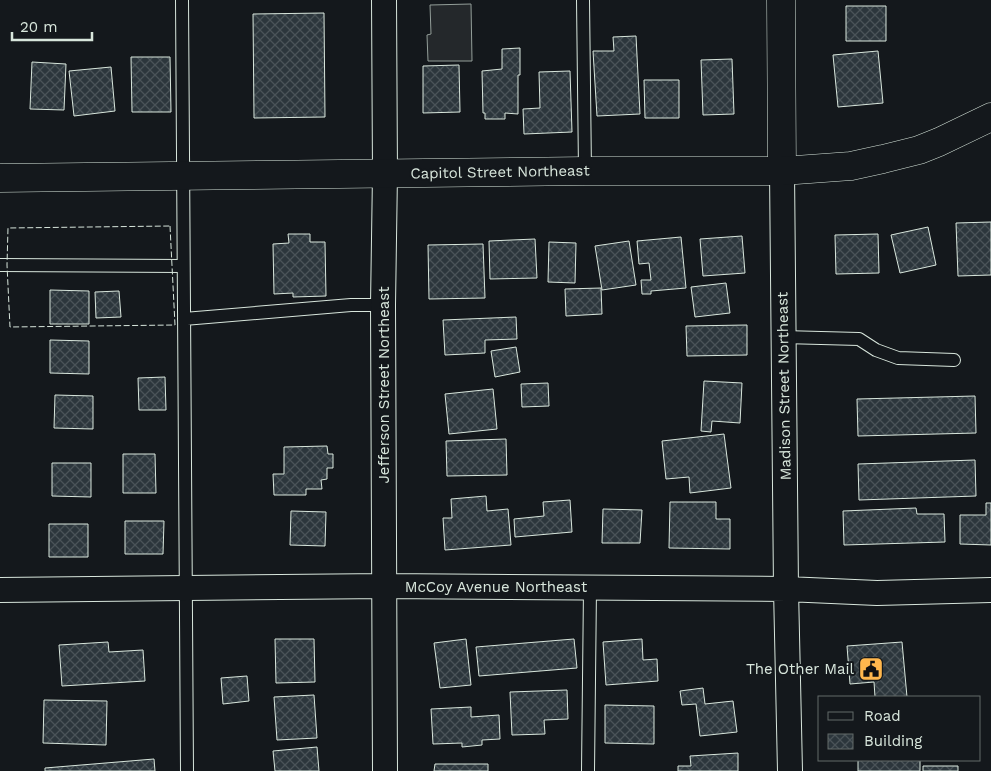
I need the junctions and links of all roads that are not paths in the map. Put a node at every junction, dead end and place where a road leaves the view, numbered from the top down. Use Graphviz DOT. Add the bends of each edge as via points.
graph roads {
  1 [pos="182,0"];
  2 [pos="384,0"];
  3 [pos="583,0"];
  4 [pos="780,0"];
  5 [pos="991,117"];
  6 [pos="585,171"];
  7 [pos="782,171"];
  8 [pos="385,173"];
  9 [pos="182,176"];
  10 [pos="0,178"];
  11 [pos="0,265"];
  12 [pos="183,266"];
  13 [pos="384,305"];
  14 [pos="184,319"];
  15 [pos="783,337"];
  16 [pos="954,360"];
  17 [pos="385,586"];
  18 [pos="185,588"];
  19 [pos="590,588"];
  20 [pos="786,588"];
  21 [pos="0,590"];
  22 [pos="991,590"];
  23 [pos="187,771"];
  24 [pos="385,771"];
  25 [pos="588,771"];
  26 [pos="790,771"];
  1 -- 9 [label="lane"];
  2 -- 8 [label="street, Jefferson Street Northeast"];
  3 -- 6 [label="lane"];
  4 -- 7 [label="main road, Madison Street Northeast"];
  5 -- 7 [label="main road, Capitol Street Northeast" via="919,150 851,166"];
  6 -- 7 [label="main road, Capitol Street Northeast"];
  6 -- 8 [label="main road, Capitol Street Northeast"];
  7 -- 15 [label="street, Madison Street Northeast"];
  8 -- 9 [label="main road, Capitol Street Northeast"];
  8 -- 13 [label="street, Jefferson Street Northeast"];
  9 -- 10 [label="main road, Capitol Street Northeast"];
  9 -- 12 [label="lane"];
  11 -- 12 [label="lane"];
  12 -- 14 [label="lane"];
  13 -- 14 [label="lane"];
  13 -- 17 [label="street, Jefferson Street Northeast"];
  14 -- 18 [label="lane"];
  15 -- 16 [label="lane" via="859,338 876,350 898,358"];
  15 -- 20 [label="street, Madison Street Northeast"];
  17 -- 18 [label="street, McCoy Avenue Northeast"];
  17 -- 19 [label="street, McCoy Avenue Northeast"];
  17 -- 24 [label="street, Jefferson Street Northeast"];
  18 -- 21 [label="street, McCoy Avenue Northeast"];
  18 -- 23 [label="lane"];
  19 -- 20 [label="street, McCoy Avenue Northeast"];
  19 -- 25 [label="lane"];
  20 -- 22 [label="street, McCoy Avenue Northeast" via="877,593"];
  20 -- 26 [label="street, Madison Street Northeast"];
}
